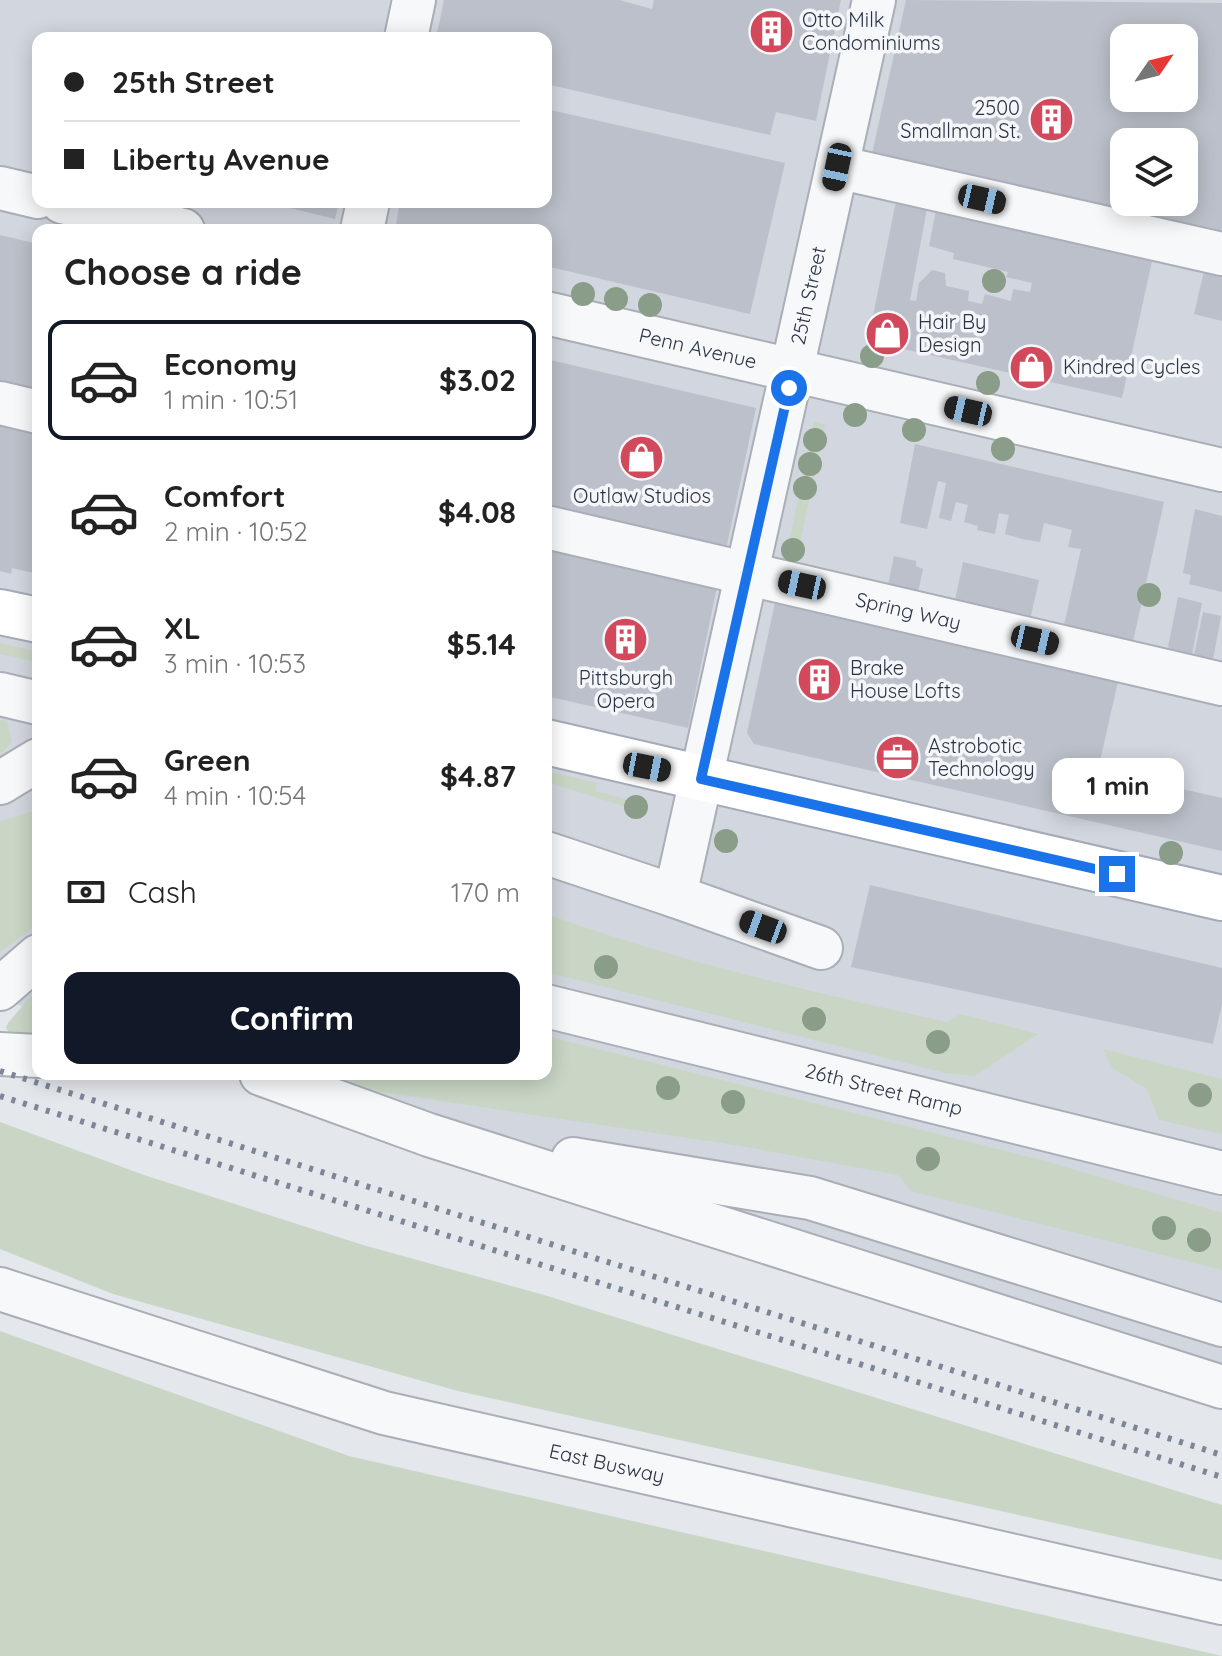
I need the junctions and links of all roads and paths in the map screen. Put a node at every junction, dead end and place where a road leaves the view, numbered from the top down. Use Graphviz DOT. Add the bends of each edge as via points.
graph roads {
  1 [pos="414,0"];
  2 [pos="874,0"];
  3 [pos="407,32"];
  4 [pos="837,167"];
  5 [pos="0,188"];
  6 [pos="32,196"];
  7 [pos="88,208"];
  8 [pos="157,224"];
  9 [pos="1222,254"];
  10 [pos="552,314"];
  11 [pos="793,370"];
  12 [pos="0,403"];
  13 [pos="32,411"];
  14 [pos="1222,470"];
  15 [pos="552,528"];
  16 [pos="749,573"];
  17 [pos="0,612"];
  18 [pos="32,619"];
  19 [pos="1222,684"];
  20 [pos="0,694"];
  21 [pos="32,702"];
  22 [pos="552,743"];
  23 [pos="32,764"];
  24 [pos="701,779"];
  25 [pos="0,783"];
  26 [pos="552,855"];
  27 [pos="675,896"];
  28 [pos="1222,898"];
  29 [pos="821,948"];
  30 [pos="552,1007"];
  31 [pos="0,1054"];
  32 [pos="32,1056"];
  33 [pos="278,1080"];
  34 [pos="429,1135"];
  35 [pos="1222,1173"];
  36 [pos="0,1289"];
  37 [pos="1222,1325"];
  38 [pos="1222,1387"];
  39 [pos="1222,1603"];
  1 -- 3 [label="street"];
  2 -- 4 [label="street, 25th Street"];
  4 -- 9 [label="street"];
  4 -- 11 [label="street, 25th Street"];
  5 -- 6 [label="street"];
  7 -- 8 [label="street"];
  10 -- 11 [label="street, Penn Avenue"];
  11 -- 14 [label="street, Penn Avenue"];
  11 -- 16 [label="street, 25th Street"];
  12 -- 13 [label="street"];
  15 -- 16 [label="street, Spring Way"];
  16 -- 19 [label="street, Spring Way"];
  16 -- 24 [label="street, 25th Street"];
  17 -- 18 [label="main road"];
  20 -- 21 [label="street"];
  22 -- 24 [label="main road"];
  23 -- 25 [label="street"];
  24 -- 27 [label="street, 25th Street"];
  24 -- 28 [label="main road"];
  26 -- 27 [label="street"];
  27 -- 29 [label="street"];
  30 -- 35 [label="street, 26th Street Ramp"];
  31 -- 32 [label="street"];
  33 -- 34 [label="street"];
  34 -- 37 [label="street" via="810,1198"];
  34 -- 38 [label="street"];
  36 -- 39 [label="street, East Busway" via="384,1413"];
}
